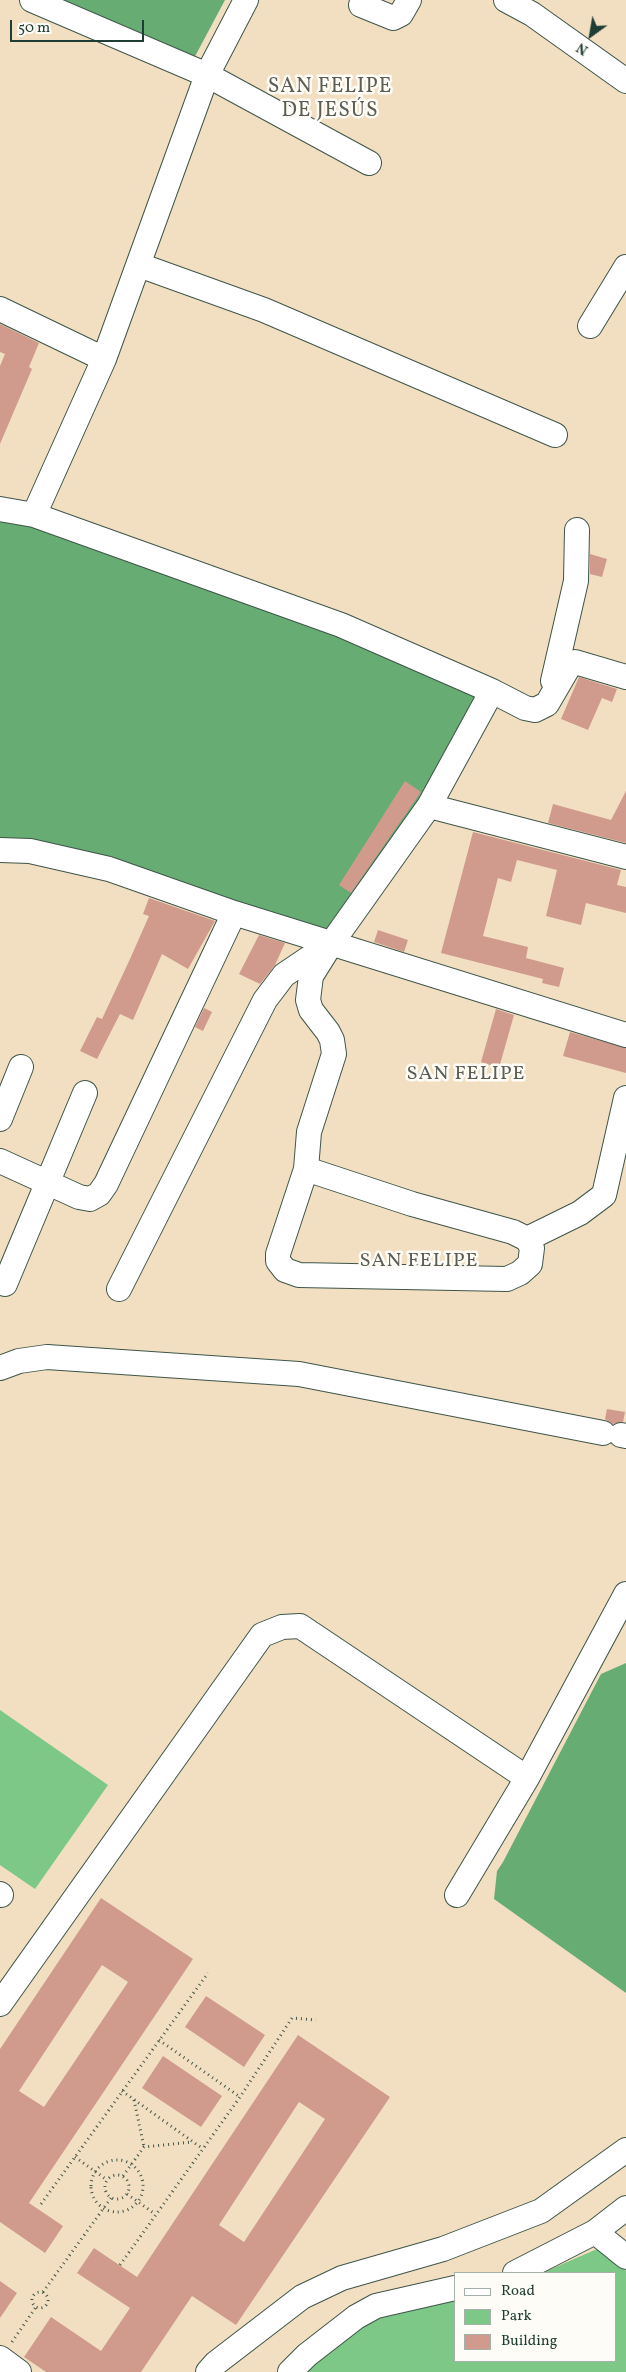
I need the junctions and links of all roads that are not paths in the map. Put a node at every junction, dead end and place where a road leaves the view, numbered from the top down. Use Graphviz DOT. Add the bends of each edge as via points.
graph roads {
  1 [pos="32,0"];
  2 [pos="246,0"];
  3 [pos="409,0"];
  4 [pos="506,0"];
  5 [pos="360,5"];
  6 [pos="208,75"];
  7 [pos="626,80"];
  8 [pos="368,163"];
  9 [pos="139,265"];
  10 [pos="626,267"];
  11 [pos="0,309"];
  12 [pos="590,326"];
  13 [pos="104,359"];
  14 [pos="555,435"];
  15 [pos="0,509"];
  16 [pos="34,515"];
  17 [pos="577,530"];
  18 [pos="626,677"];
  19 [pos="492,691"];
  20 [pos="552,699"];
  21 [pos="429,806"];
  22 [pos="0,850"];
  23 [pos="626,857"];
  24 [pos="234,913"];
  25 [pos="331,944"];
  26 [pos="626,1035"];
  27 [pos="21,1067"];
  28 [pos="85,1092"];
  29 [pos="626,1098"];
  30 [pos="0,1119"];
  31 [pos="0,1161"];
  32 [pos="306,1169"];
  33 [pos="48,1183"];
  34 [pos="527,1239"];
  35 [pos="5,1284"];
  36 [pos="119,1289"];
  37 [pos="0,1368"];
  38 [pos="617,1435"];
  39 [pos="626,1594"];
  40 [pos="526,1778"];
  41 [pos="457,1895"];
  42 [pos="0,2004"];
  43 [pos="626,2150"];
  44 [pos="626,2208"];
  45 [pos="595,2232"];
  46 [pos="626,2257"];
  47 [pos="517,2272"];
  48 [pos="454,2288"];
  49 [pos="208,2372"];
  50 [pos="290,2372"];
  1 -- 6 [label="street"];
  2 -- 6 [label="street"];
  3 -- 5 [label="street" via="401,14 393,18"];
  4 -- 7 [label="street" via="532,14"];
  6 -- 8 [label="street"];
  6 -- 9 [label="street"];
  9 -- 13 [label="street"];
  9 -- 14 [label="street" via="264,310"];
  10 -- 12 [label="street"];
  11 -- 13 [label="street"];
  13 -- 16 [label="street"];
  15 -- 16 [label="street"];
  16 -- 19 [label="street" via="341,625"];
  17 -- 20 [label="street" via="576,581 552,682"];
  18 -- 20 [label="street" via="575,662 568,668"];
  19 -- 20 [label="street" via="530,709 541,708"];
  19 -- 21 [label="street"];
  21 -- 23 [label="street"];
  21 -- 25 [label="street"];
  22 -- 24 [label="street" via="30,851 109,869"];
  24 -- 25 [label="street"];
  24 -- 33 [label="street" via="106,1184 99,1194 90,1198 79,1197"];
  25 -- 26 [label="street"];
  25 -- 32 [label="street" via="311,976 307,992 311,1010 332,1040 334,1054 309,1132"];
  25 -- 36 [label="street" via="284,975 265,1000"];
  27 -- 30 [label="street"];
  28 -- 33 [label="street"];
  29 -- 34 [label="street" via="604,1195 580,1213"];
  31 -- 33 [label="street"];
  32 -- 34 [label="street"];
  32 -- 34 [label="street" via="278,1254 278,1261 285,1270 299,1275 507,1279 530,1264 532,1248"];
  33 -- 35 [label="street"];
  37 -- 38 [label="street" via="47,1356 300,1374"];
  39 -- 40 [label="street"];
  40 -- 41 [label="street"];
  40 -- 42 [label="street" via="300,1626 282,1627 262,1635"];
  43 -- 49 [label="street" via="541,2212 443,2249 342,2278 302,2297"];
  44 -- 45 [label="street"];
  45 -- 46 [label="street"];
  45 -- 47 [label="street"];
  48 -- 50 [label="street" via="376,2306 356,2317"];
}
